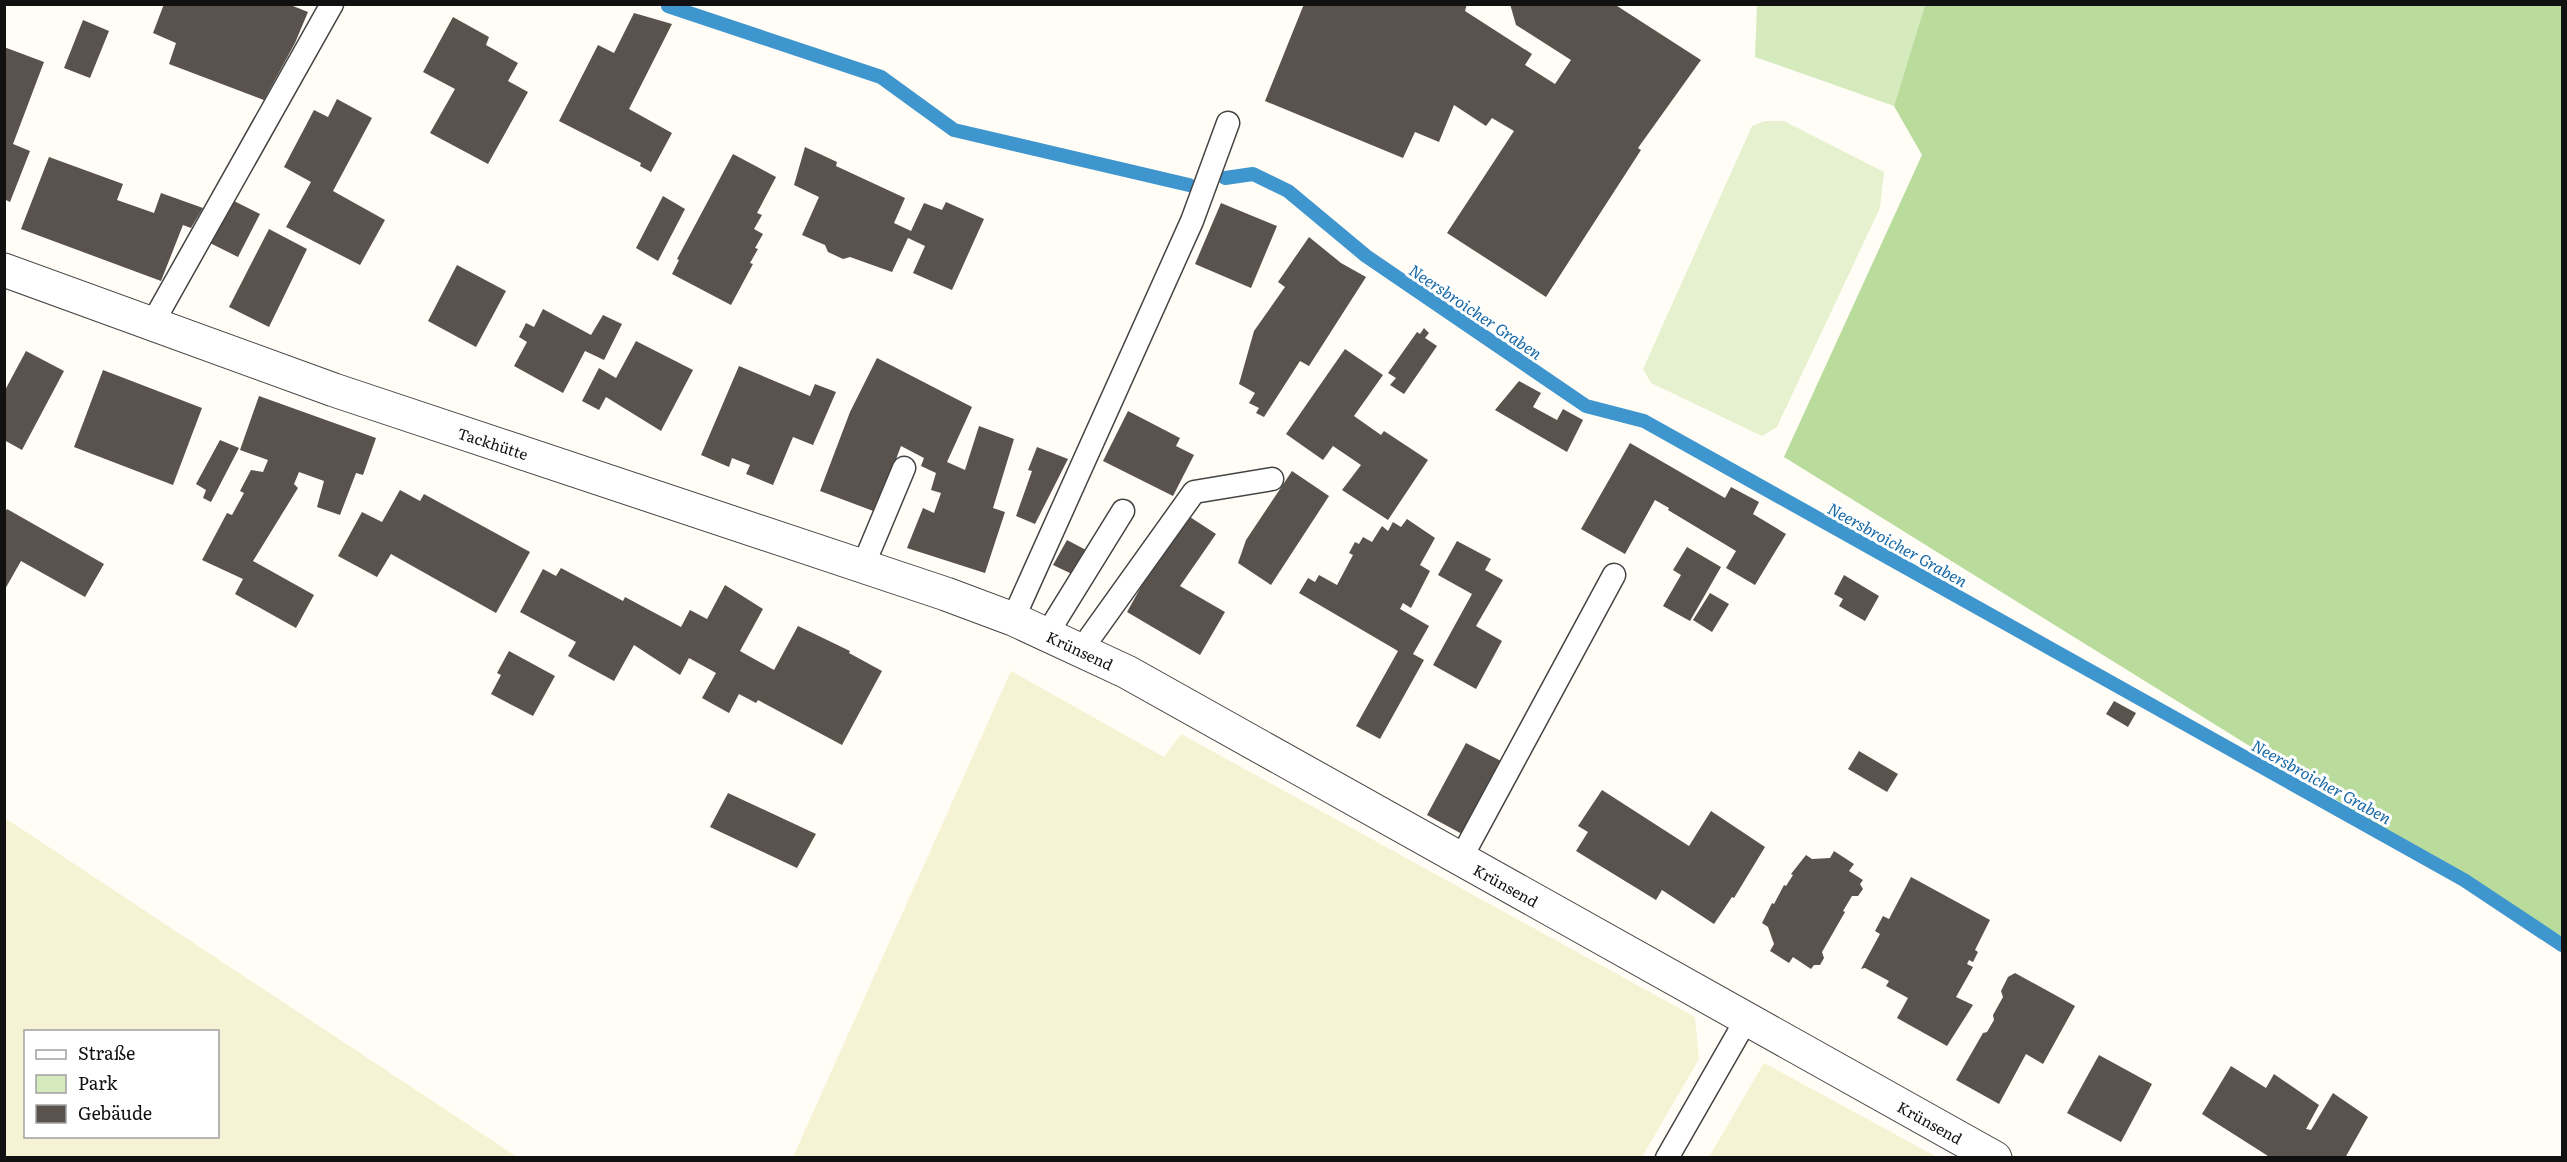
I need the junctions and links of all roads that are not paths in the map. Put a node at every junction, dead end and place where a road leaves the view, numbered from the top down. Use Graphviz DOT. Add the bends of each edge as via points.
graph roads {
  1 [pos="332,4"];
  2 [pos="1228,123"];
  3 [pos="4,270"];
  4 [pos="152,324"];
  5 [pos="904,468"];
  6 [pos="1272,479"];
  7 [pos="1123,511"];
  8 [pos="862,566"];
  9 [pos="1614,575"];
  10 [pos="999,613"];
  11 [pos="1047,634"];
  12 [pos="1081,650"];
  13 [pos="1461,860"];
  14 [pos="1746,1020"];
  15 [pos="1667,1158"];
  16 [pos="1995,1158"];
  1 -- 4 [label="lane"];
  2 -- 10 [label="lane" via="1192,220"];
  3 -- 4 [label="street, Tackhütte"];
  4 -- 8 [label="street, Tackhütte" via="334,390"];
  5 -- 8 [label="lane"];
  6 -- 12 [label="lane" via="1194,492"];
  7 -- 11 [label="lane"];
  8 -- 10 [label="street, Tackhütte"];
  9 -- 13 [label="lane"];
  10 -- 11 [label="street, Krünsend"];
  11 -- 12 [label="street, Krünsend"];
  12 -- 13 [label="street, Krünsend"];
  13 -- 14 [label="street, Krünsend"];
  14 -- 15 [label="lane"];
  14 -- 16 [label="street, Krünsend"];
}
